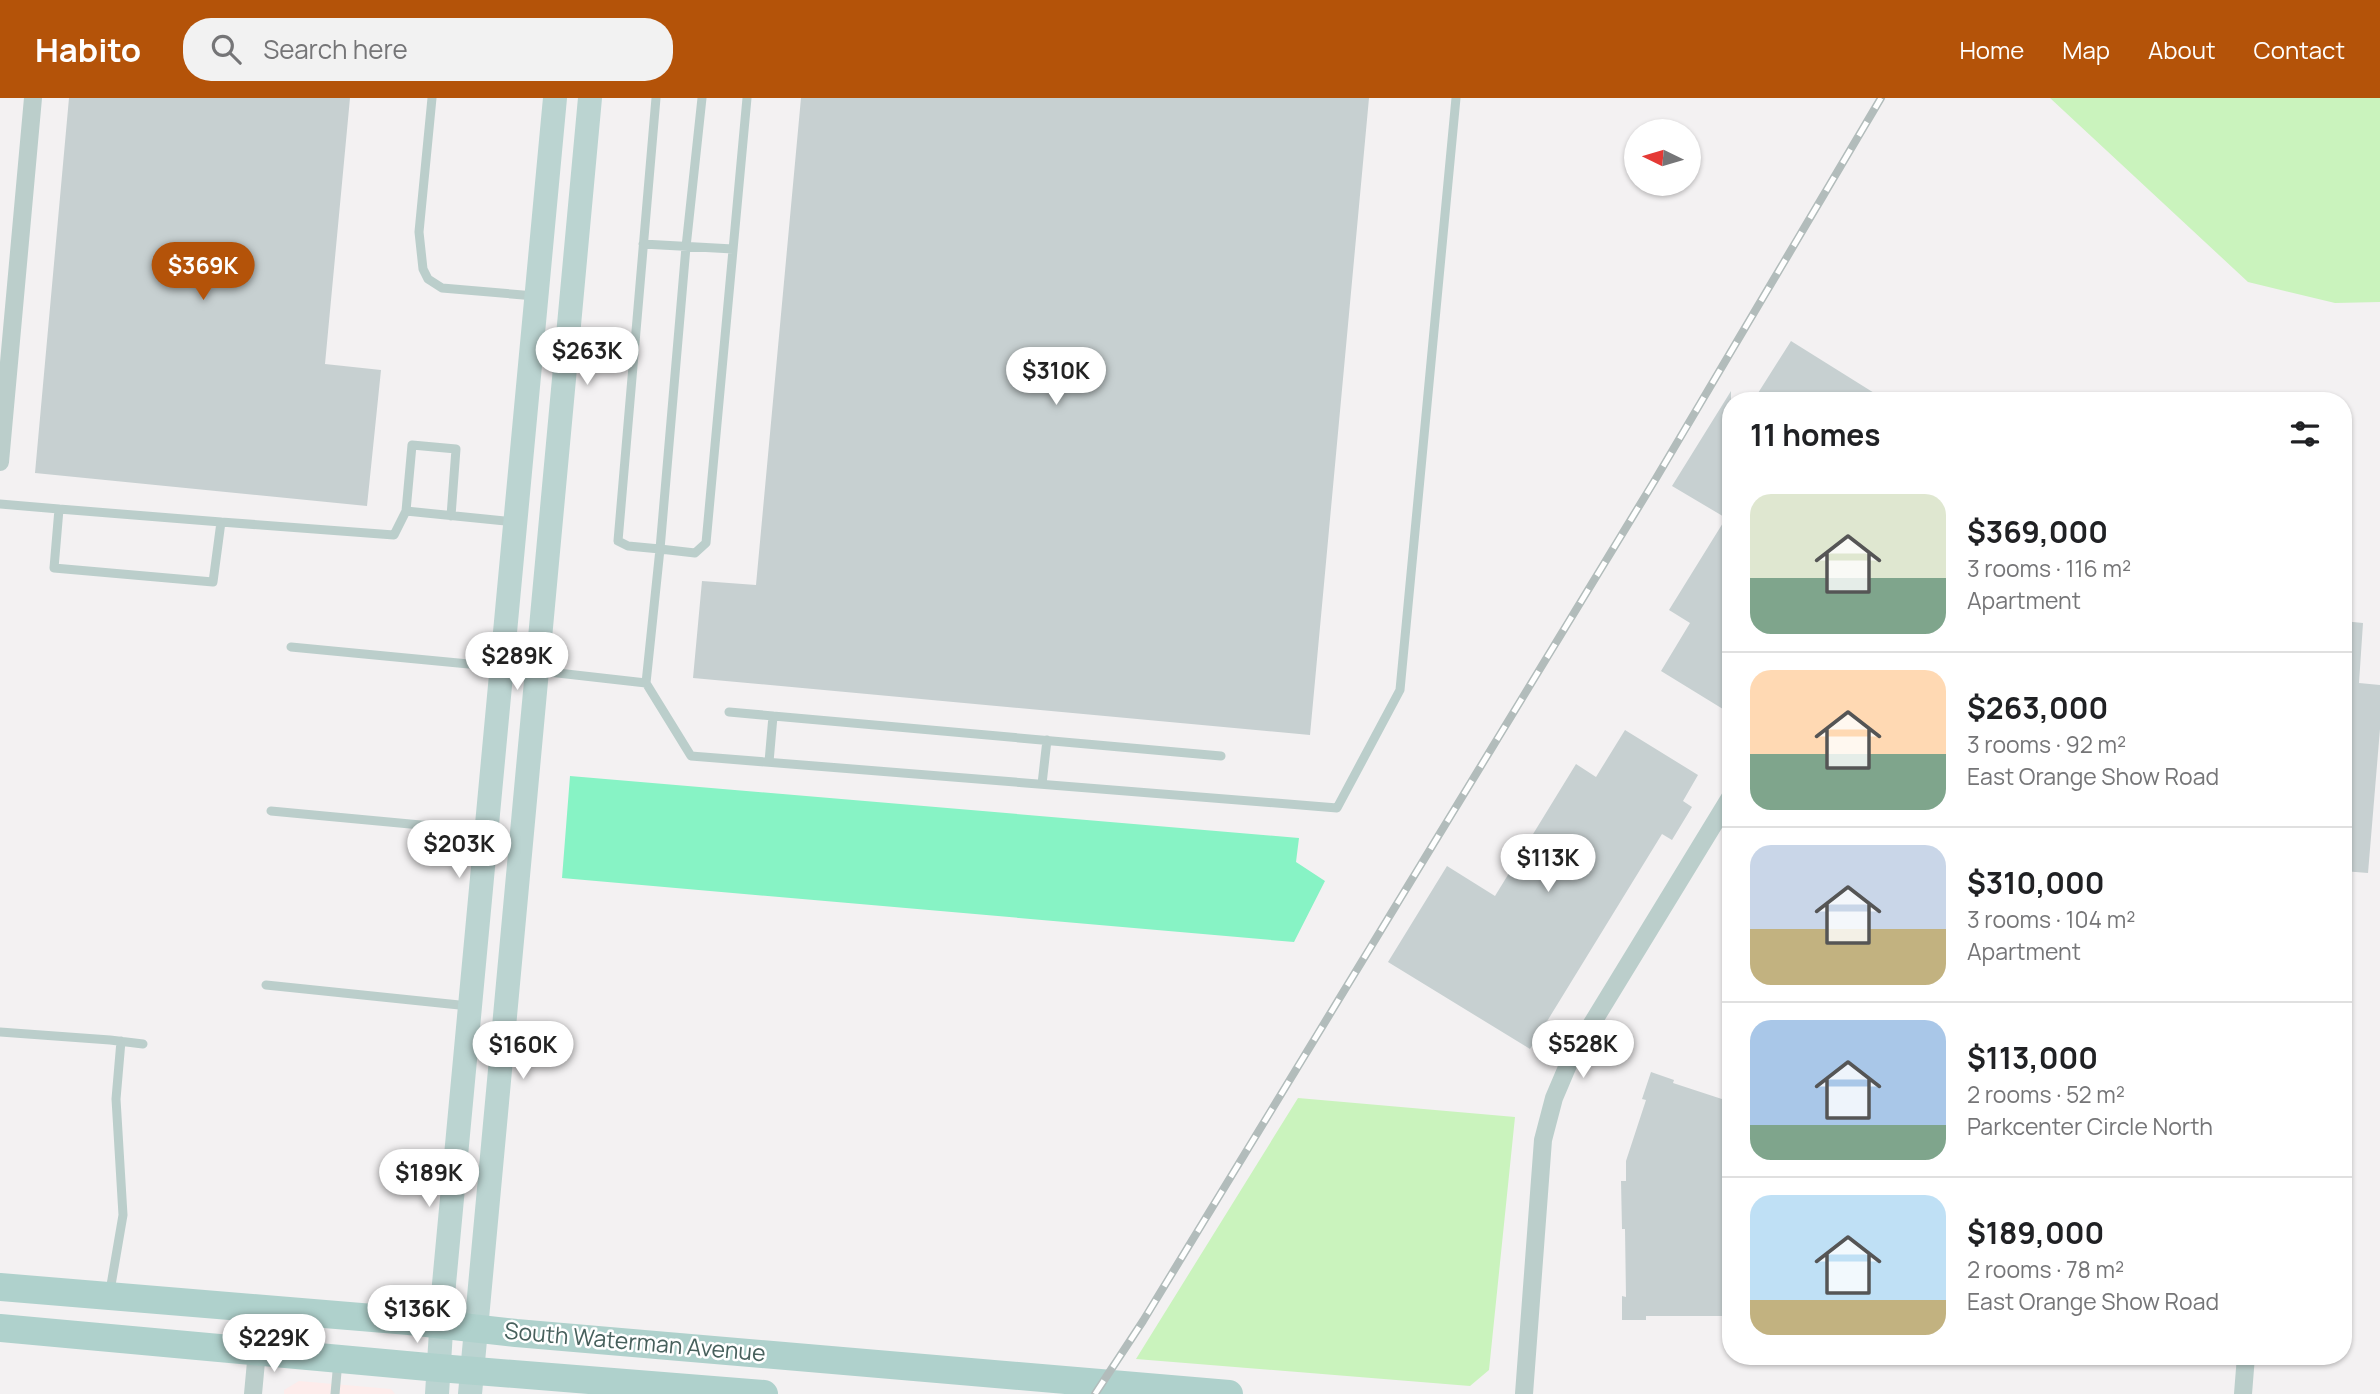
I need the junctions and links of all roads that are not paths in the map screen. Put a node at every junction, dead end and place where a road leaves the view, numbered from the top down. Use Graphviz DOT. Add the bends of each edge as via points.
graph roads {
  1 [pos="33,98"];
  2 [pos="432,98"];
  3 [pos="555,98"];
  4 [pos="590,98"];
  5 [pos="656,98"];
  6 [pos="702,98"];
  7 [pos="747,98"];
  8 [pos="1455,98"];
  9 [pos="643,244"];
  10 [pos="686,247"];
  11 [pos="733,249"];
  12 [pos="536,296"];
  13 [pos="5,359"];
  14 [pos="0,462"];
  15 [pos="0,504"];
  16 [pos="59,509"];
  17 [pos="406,511"];
  18 [pos="451,516"];
  19 [pos="221,522"];
  20 [pos="515,522"];
  21 [pos="660,549"];
  22 [pos="291,647"];
  23 [pos="502,667"];
  24 [pos="538,671"];
  25 [pos="646,683"];
  26 [pos="729,712"];
  27 [pos="773,716"];
  28 [pos="1047,740"];
  29 [pos="1222,756"];
  30 [pos="769,762"];
  31 [pos="1042,784"];
  32 [pos="271,811"];
  33 [pos="1722,811"];
  34 [pos="487,831"];
  35 [pos="266,985"];
  36 [pos="470,1006"];
  37 [pos="0,1032"];
  38 [pos="121,1041"];
  39 [pos="143,1044"];
  40 [pos="0,1287"];
  41 [pos="109,1296"];
  42 [pos="441,1324"];
  43 [pos="0,1328"];
  44 [pos="477,1328"];
  45 [pos="257,1351"];
  46 [pos="338,1358"];
  47 [pos="2245,1365"];
  48 [pos="438,1381"];
  49 [pos="471,1382"];
  50 [pos="253,1394"];
  51 [pos="335,1394"];
  52 [pos="764,1394"];
  53 [pos="1229,1394"];
  54 [pos="1524,1394"];
  55 [pos="2243,1394"];
  56 [pos="2249,1394"];
  1 -- 13 [label="street"];
  2 -- 12 [label="lane" via="419,232 428,279 442,288"];
  3 -- 12 [label="main road"];
  4 -- 24 [label="main road"];
  5 -- 9 [label="lane"];
  6 -- 10 [label="lane"];
  7 -- 11 [label="lane"];
  8 -- 31 [label="lane" via="1400,690 1337,808"];
  9 -- 10 [label="lane"];
  9 -- 21 [label="lane" via="618,541"];
  10 -- 11 [label="lane"];
  10 -- 21 [label="lane"];
  11 -- 21 [label="lane" via="706,543 695,553"];
  12 -- 20 [label="main road"];
  13 -- 14 [label="street"];
  15 -- 16 [label="lane"];
  16 -- 19 [label="lane"];
  16 -- 19 [label="lane" via="54,568 200,581 213,582"];
  17 -- 18 [label="lane"];
  17 -- 18 [label="lane" via="412,445 456,449"];
  17 -- 19 [label="lane" via="394,535"];
  18 -- 20 [label="lane"];
  20 -- 23 [label="main road"];
  21 -- 25 [label="lane"];
  22 -- 23 [label="lane"];
  23 -- 24 [label="main road"];
  23 -- 34 [label="main road"];
  24 -- 25 [label="lane"];
  24 -- 44 [label="main road"];
  25 -- 30 [label="lane" via="691,756"];
  26 -- 27 [label="lane"];
  27 -- 28 [label="lane"];
  27 -- 30 [label="lane"];
  28 -- 29 [label="lane"];
  28 -- 31 [label="lane"];
  30 -- 31 [label="lane"];
  32 -- 34 [label="lane"];
  33 -- 54 [label="street" via="1571,1058 1554,1098 1543,1140"];
  34 -- 36 [label="main road"];
  35 -- 36 [label="lane"];
  36 -- 42 [label="main road"];
  37 -- 38 [label="lane"];
  38 -- 39 [label="lane"];
  38 -- 41 [label="lane" via="116,1099 123,1215"];
  40 -- 41 [label="main road, South Waterman Avenue"];
  41 -- 42 [label="main road, South Waterman Avenue"];
  42 -- 44 [label="main road, South Waterman Avenue"];
  42 -- 48 [label="main road"];
  43 -- 45 [label="main road, South Waterman Avenue"];
  44 -- 49 [label="main road"];
  44 -- 53 [label="main road, South Waterman Avenue"];
  45 -- 46 [label="main road, South Waterman Avenue"];
  45 -- 50 [label="street"];
  46 -- 48 [label="main road, South Waterman Avenue"];
  46 -- 51 [label="lane"];
  47 -- 55 [label="street"];
  48 -- 49 [label="main road, South Waterman Avenue"];
  49 -- 52 [label="main road, South Waterman Avenue"];
  55 -- 56 [label="lane"];
}
